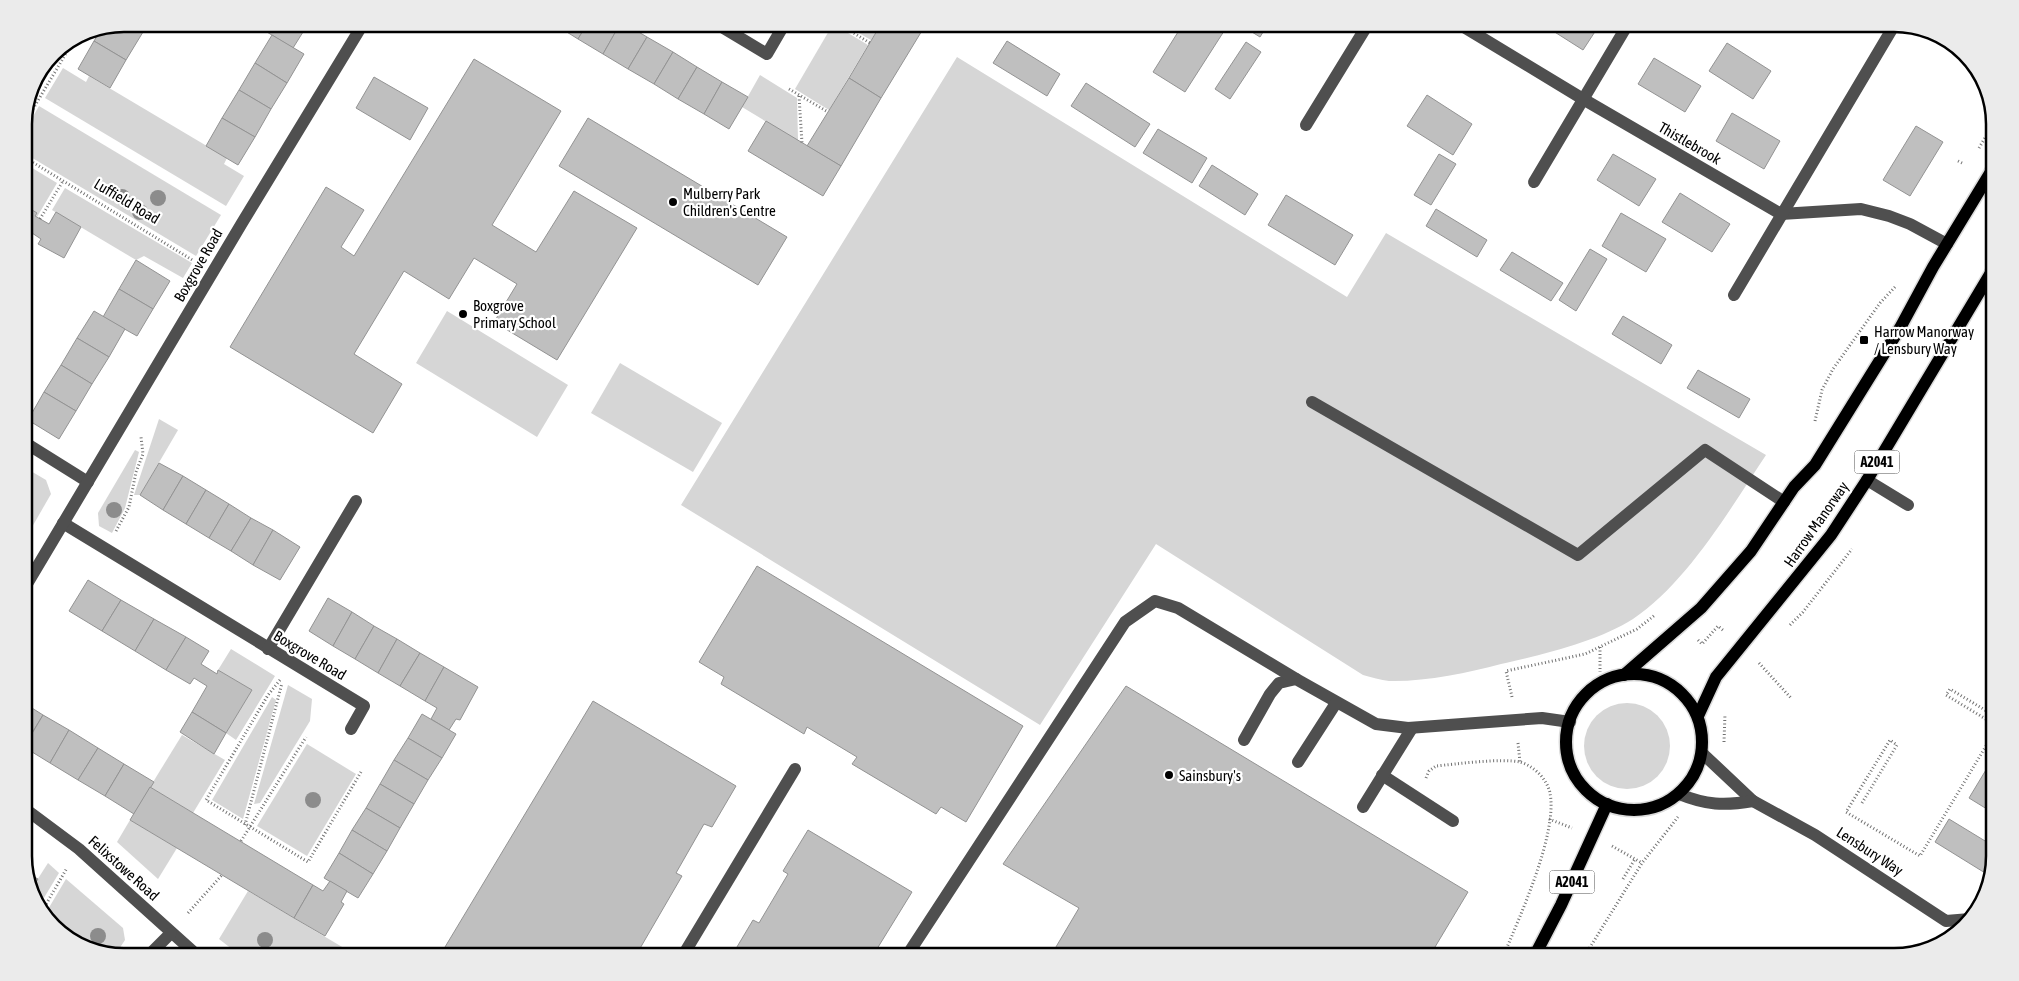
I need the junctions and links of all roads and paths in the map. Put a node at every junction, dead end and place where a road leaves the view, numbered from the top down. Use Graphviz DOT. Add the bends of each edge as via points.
graph roads {
  1 [pos="358,32"];
  2 [pos="730,32"];
  3 [pos="780,32"];
  4 [pos="852,32"];
  5 [pos="1363,32"];
  6 [pos="1472,32"];
  7 [pos="1623,32"];
  8 [pos="1890,32"];
  9 [pos="870,43"];
  10 [pos="66,53"];
  11 [pos="789,89"];
  12 [pos="800,96"];
  13 [pos="1583,99"];
  14 [pos="34,107"];
  15 [pos="828,112"];
  16 [pos="1306,125"];
  17 [pos="1986,136"];
  18 [pos="802,143"];
  19 [pos="1978,149"];
  20 [pos="1958,161"];
  21 [pos="33,163"];
  22 [pos="1964,164"];
  23 [pos="1986,180"];
  24 [pos="63,181"];
  25 [pos="1534,182"];
  26 [pos="1781,214"];
  27 [pos="40,219"];
  28 [pos="1947,244"];
  29 [pos="213,272"];
  30 [pos="1986,281"];
  31 [pos="1897,285"];
  32 [pos="1734,295"];
  33 [pos="1312,402"];
  34 [pos="1814,423"];
  35 [pos="140,430"];
  36 [pos="33,448"];
  37 [pos="1867,480"];
  38 [pos="88,482"];
  39 [pos="356,501"];
  40 [pos="1784,502"];
  41 [pos="1908,505"];
  42 [pos="63,523"];
  43 [pos="114,536"];
  44 [pos="33,574"];
  45 [pos="1637,629"];
  46 [pos="1726,633"];
  47 [pos="1693,637"];
  48 [pos="1600,647"];
  49 [pos="268,649"];
  50 [pos="1759,663"];
  51 [pos="1624,675"];
  52 [pos="1296,679"];
  53 [pos="1508,681"];
  54 [pos="1601,683"];
  55 [pos="1791,698"];
  56 [pos="1336,703"];
  57 [pos="1986,711"];
  58 [pos="1725,712"];
  59 [pos="1698,716"];
  60 [pos="1986,719"];
  61 [pos="1570,722"];
  62 [pos="1412,728"];
  63 [pos="351,729"];
  64 [pos="306,737"];
  65 [pos="1244,740"];
  66 [pos="1724,740"];
  67 [pos="1986,746"];
  68 [pos="1519,752"];
  69 [pos="1702,753"];
  70 [pos="1298,762"];
  71 [pos="1520,762"];
  72 [pos="795,769"];
  73 [pos="361,772"];
  74 [pos="1382,775"];
  75 [pos="1679,794"];
  76 [pos="1416,797"];
  77 [pos="1753,801"];
  78 [pos="1862,803"];
  79 [pos="1607,804"];
  80 [pos="1363,807"];
  81 [pos="33,815"];
  82 [pos="1550,819"];
  83 [pos="1453,821"];
  84 [pos="1558,823"];
  85 [pos="246,825"];
  86 [pos="251,827"];
  87 [pos="241,841"];
  88 [pos="79,849"];
  89 [pos="1631,856"];
  90 [pos="1635,859"];
  91 [pos="1642,863"];
  92 [pos="222,875"];
  93 [pos="1623,879"];
  94 [pos="46,904"];
  95 [pos="188,913"];
  96 [pos="1961,920"];
  97 [pos="171,933"];
  98 [pos="156,948"];
  99 [pos="188,948"];
  100 [pos="687,948"];
  101 [pos="912,948"];
  102 [pos="1507,948"];
  103 [pos="1539,948"];
  104 [pos="1590,948"];
  1 -- 29 [label="street, Boxgrove Road"];
  2 -- 3 [label="street" via="767,54"];
  4 -- 9 [label="path"];
  5 -- 16 [label="street"];
  6 -- 13 [label="street, Thistlebrook"];
  7 -- 13 [label="street"];
  8 -- 26 [label="street"];
  10 -- 14 [label="path"];
  11 -- 12 [label="path"];
  12 -- 15 [label="path"];
  12 -- 18 [label="path"];
  13 -- 25 [label="street"];
  13 -- 26 [label="street, Thistlebrook"];
  17 -- 19 [label="path"];
  20 -- 22 [label="path"];
  21 -- 24 [label="path, Luffield Road"];
  23 -- 28 [label="main road"];
  24 -- 27 [label="path"];
  24 -- 29 [label="path, Luffield Road"];
  26 -- 28 [label="street" via="1861,209 1910,224"];
  26 -- 32 [label="street"];
  28 -- 40 [label="main road" via="1825,450"];
  29 -- 38 [label="street, Boxgrove Road"];
  30 -- 37 [label="main road, Harrow Manorway / A2041"];
  31 -- 34 [label="path" via="1880,303 1833,369 1822,390"];
  33 -- 40 [label="street" via="1578,555 1705,450"];
  35 -- 43 [label="path" via="142,454 129,507"];
  36 -- 38 [label="street"];
  37 -- 41 [label="street"];
  37 -- 59 [label="main road, Harrow Manorway / A2041" via="1831,535 1716,677"];
  38 -- 42 [label="street, Boxgrove Road"];
  39 -- 49 [label="street"];
  40 -- 51 [label="main road" via="1751,551 1701,608"];
  42 -- 44 [label="street, Boxgrove Road"];
  42 -- 49 [label="street, Boxgrove Road"];
  45 -- 48 [label="path"];
  46 -- 47 [label="path" via="1718,626 1702,644"];
  48 -- 53 [label="path" via="1585,654 1506,671"];
  48 -- 54 [label="path"];
  49 -- 63 [label="street, Boxgrove Road" via="364,706"];
  50 -- 55 [label="path"];
  51 -- 54 [label="main road"];
  51 -- 59 [label="main road" via="1662,680 1682,693"];
  52 -- 56 [label="street"];
  52 -- 65 [label="street" via="1279,683"];
  52 -- 101 [label="street" via="1178,608 1155,601 1147,606 1125,622"];
  54 -- 61 [label="main road" via="1588,692"];
  56 -- 62 [label="street" via="1376,724"];
  56 -- 70 [label="street"];
  57 -- 60 [label="path" via="1950,689 1946,695"];
  58 -- 66 [label="path"];
  59 -- 69 [label="main road"];
  61 -- 62 [label="street" via="1542,718"];
  61 -- 79 [label="main road" via="1567,750 1577,778 1590,793"];
  62 -- 74 [label="street"];
  64 -- 86 [label="path"];
  67 -- 78 [label="path" via="1920,856 1846,812 1890,740 1897,745"];
  68 -- 71 [label="path"];
  69 -- 75 [label="main road" via="1694,776"];
  69 -- 77 [label="street, Lensbury Way"];
  71 -- 76 [label="path" via="1436,766 1429,771"];
  71 -- 82 [label="path" via="1534,769 1545,781 1550,794"];
  72 -- 100 [label="street"];
  73 -- 86 [label="path" via="308,862"];
  74 -- 76 [label="street"];
  74 -- 80 [label="street"];
  75 -- 77 [label="street" via="1716,804"];
  75 -- 79 [label="main road" via="1666,803 1644,809 1625,809"];
  75 -- 91 [label="path" via="1678,818"];
  76 -- 83 [label="street"];
  77 -- 96 [label="street, Lensbury Way" via="1816,835 1946,921"];
  79 -- 103 [label="main road, A2041"];
  81 -- 88 [label="street, Felixstowe Road"];
  82 -- 84 [label="path"];
  82 -- 102 [label="path" via="1528,897"];
  85 -- 85 [label="path" via="206,800 268,695 284,675"];
  85 -- 86 [label="path"];
  86 -- 87 [label="path"];
  88 -- 94 [label="path"];
  88 -- 97 [label="street, Felixstowe Road"];
  89 -- 90 [label="path"];
  90 -- 91 [label="path"];
  90 -- 93 [label="path"];
  91 -- 104 [label="path"];
  92 -- 95 [label="path"];
  97 -- 98 [label="street"];
  97 -- 99 [label="street, Felixstowe Road"];
}
